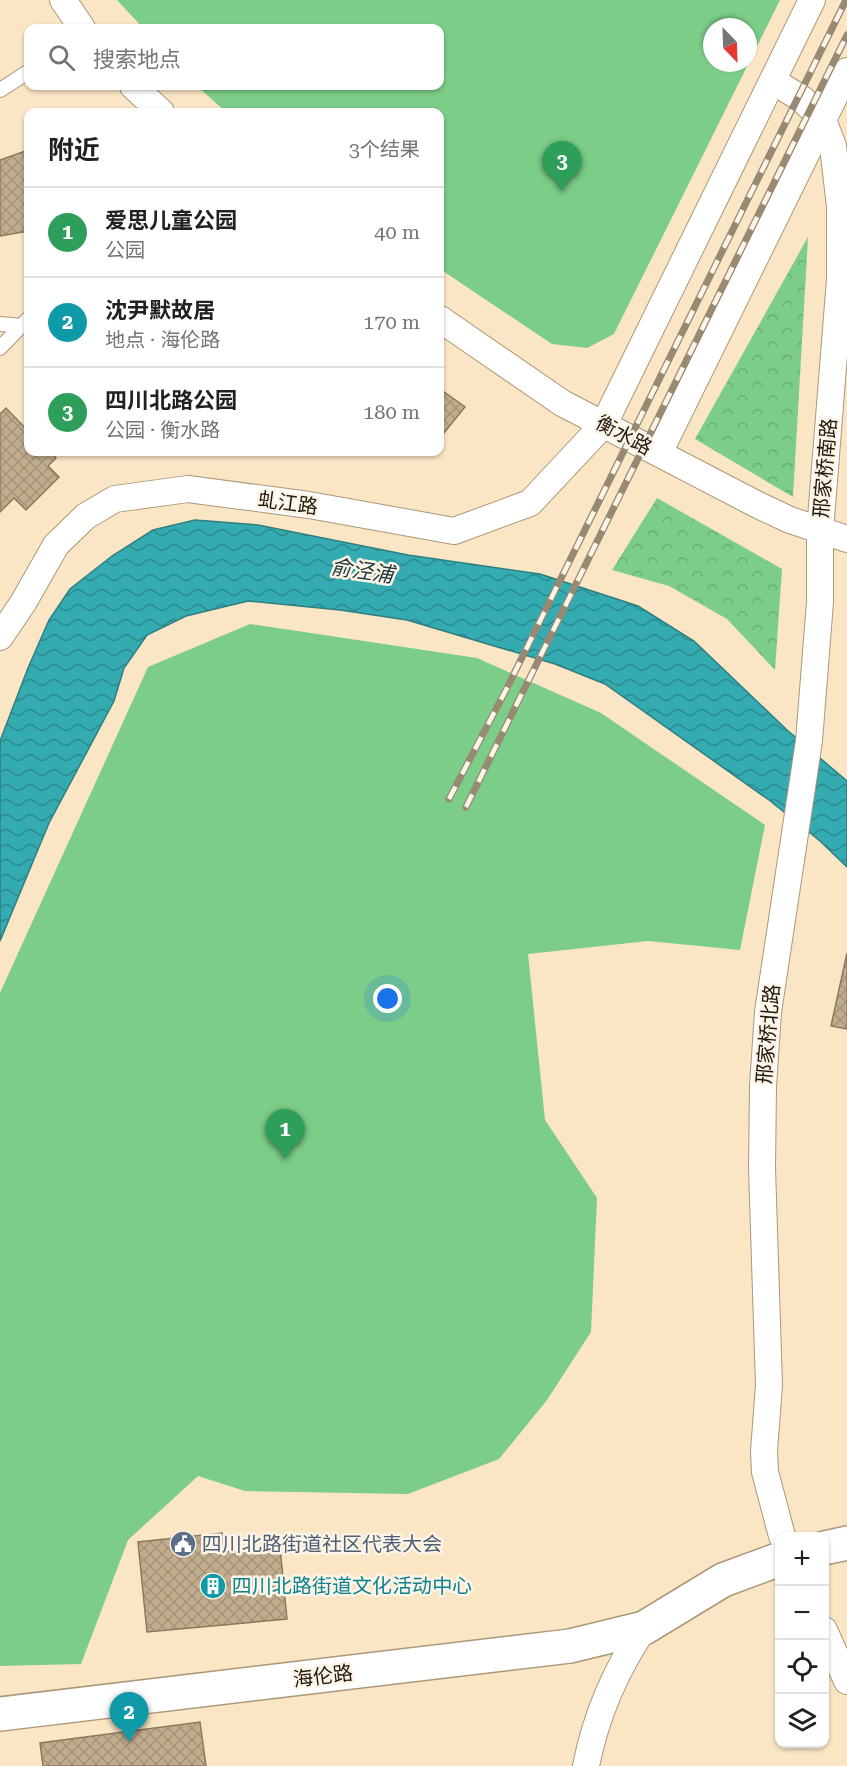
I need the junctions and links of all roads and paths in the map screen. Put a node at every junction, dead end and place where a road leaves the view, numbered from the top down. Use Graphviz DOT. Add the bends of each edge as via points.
graph roads {
  1 [pos="63,0"];
  2 [pos="812,0"];
  3 [pos="79,24"];
  4 [pos="847,71"];
  5 [pos="24,75"];
  6 [pos="772,81"];
  7 [pos="0,90"];
  8 [pos="136,90"];
  9 [pos="157,108"];
  10 [pos="823,120"];
  11 [pos="444,322"];
  12 [pos="24,323"];
  13 [pos="0,324"];
  14 [pos="24,324"];
  15 [pos="0,348"];
  16 [pos="604,424"];
  17 [pos="659,453"];
  18 [pos="820,531"];
  19 [pos="847,538"];
  20 [pos="0,637"];
  21 [pos="781,1532"];
  22 [pos="847,1543"];
  23 [pos="829,1547"];
  24 [pos="775,1561"];
  25 [pos="644,1628"];
  26 [pos="829,1639"];
  27 [pos="847,1681"];
  28 [pos="0,1714"];
  29 [pos="586,1766"];
  1 -- 3 [label="street"];
  2 -- 6 [label="street"];
  4 -- 10 [label="street"];
  5 -- 7 [label="lane"];
  6 -- 10 [label="street, 邢家桥南路" via="802,99"];
  6 -- 16 [label="street, 虬江路"];
  8 -- 9 [label="street"];
  10 -- 17 [label="street"];
  10 -- 18 [label="street, 邢家桥南路" via="837,169 840,279"];
  11 -- 16 [label="street, 衡水路" via="562,403"];
  12 -- 13 [label="lane"];
  14 -- 15 [label="lane"];
  16 -- 17 [label="street, 衡水路"];
  16 -- 20 [label="street, 虬江路" via="530,503 454,531 309,505 188,489 115,499 86,516 56,545"];
  17 -- 18 [label="street, 衡水路" via="758,505"];
  18 -- 19 [label="street, 衡水路"];
  18 -- 21 [label="street, 邢家桥北路" via="820,602 809,741 768,1012 763,1086 769,1385 764,1450 765,1473"];
  22 -- 23 [label="street"];
  24 -- 25 [label="street" via="723,1580"];
  25 -- 28 [label="street, 海伦路" via="570,1646"];
  25 -- 29 [label="street" via="609,1689"];
  26 -- 27 [label="street"];
}
